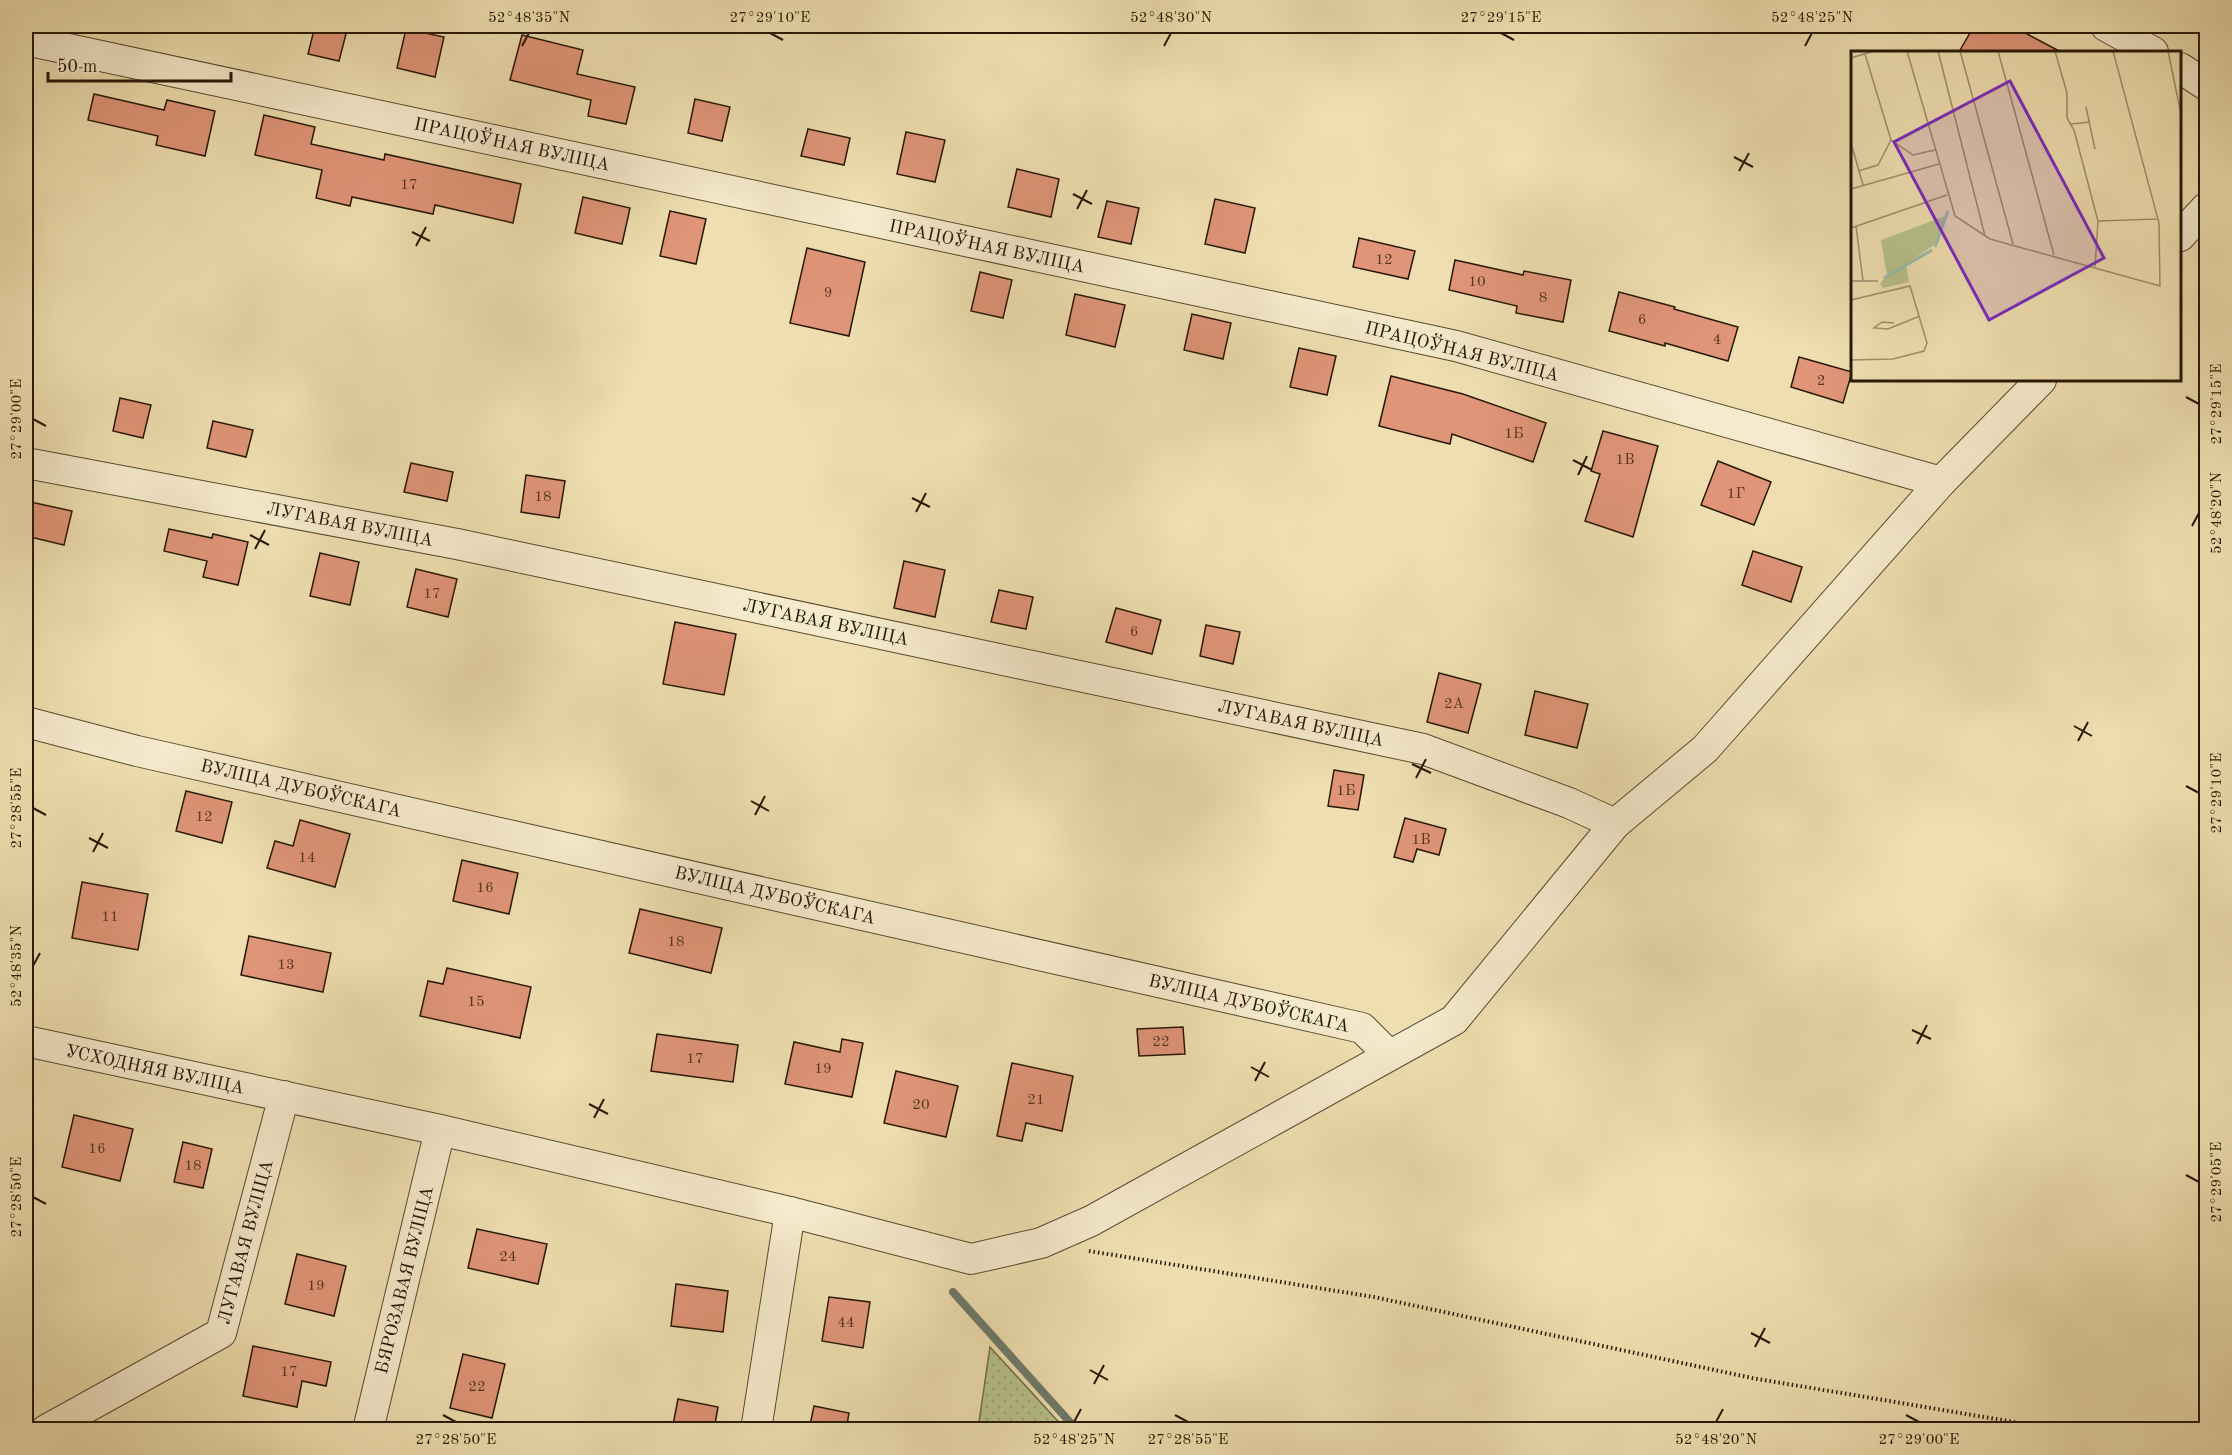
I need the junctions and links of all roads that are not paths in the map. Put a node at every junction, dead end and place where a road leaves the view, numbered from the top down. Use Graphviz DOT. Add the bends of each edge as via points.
graph roads {
  1 [pos="2106,26"];
  2 [pos="26,40"];
  3 [pos="2151,51"];
  4 [pos="2181,69"];
  5 [pos="2206,85"];
  6 [pos="2206,208"];
  7 [pos="2181,235"];
  8 [pos="2040,381"];
  9 [pos="26,463"];
  10 [pos="1941,482"];
  11 [pos="26,722"];
  12 [pos="1615,824"];
  13 [pos="26,1041"];
  14 [pos="1389,1055"];
  15 [pos="284,1096"];
  16 [pos="440,1130"];
  17 [pos="790,1212"];
  18 [pos="46,1430"];
  19 [pos="368,1430"];
  20 [pos="756,1430"];
  1 -- 3 [label="street"];
  2 -- 10 [label="street, ПРАЦОЎНАЯ ВУЛІЦА" via="1456,346"];
  4 -- 5 [label="street"];
  6 -- 7 [label="street"];
  8 -- 10 [label="street"];
  9 -- 12 [label="street, ЛУГАВАЯ ВУЛІЦА" via="457,544 1423,749"];
  10 -- 12 [label="street" via="1706,749"];
  11 -- 14 [label="street, ВУЛІЦА ДУБОЎСКАГА" via="160,756 1362,1028"];
  12 -- 14 [label="street" via="1454,1020"];
  13 -- 15 [label="street, УСХОДНЯЯ ВУЛІЦА"];
  14 -- 17 [label="street" via="1090,1221 1041,1244 971,1259"];
  15 -- 16 [label="street"];
  15 -- 18 [label="street, ЛУГАВАЯ ВУЛІЦА" via="221,1333"];
  16 -- 17 [label="street"];
  16 -- 19 [label="street, БЯРОЗАВАЯ ВУЛІЦА"];
  17 -- 20 [label="street"];
}
